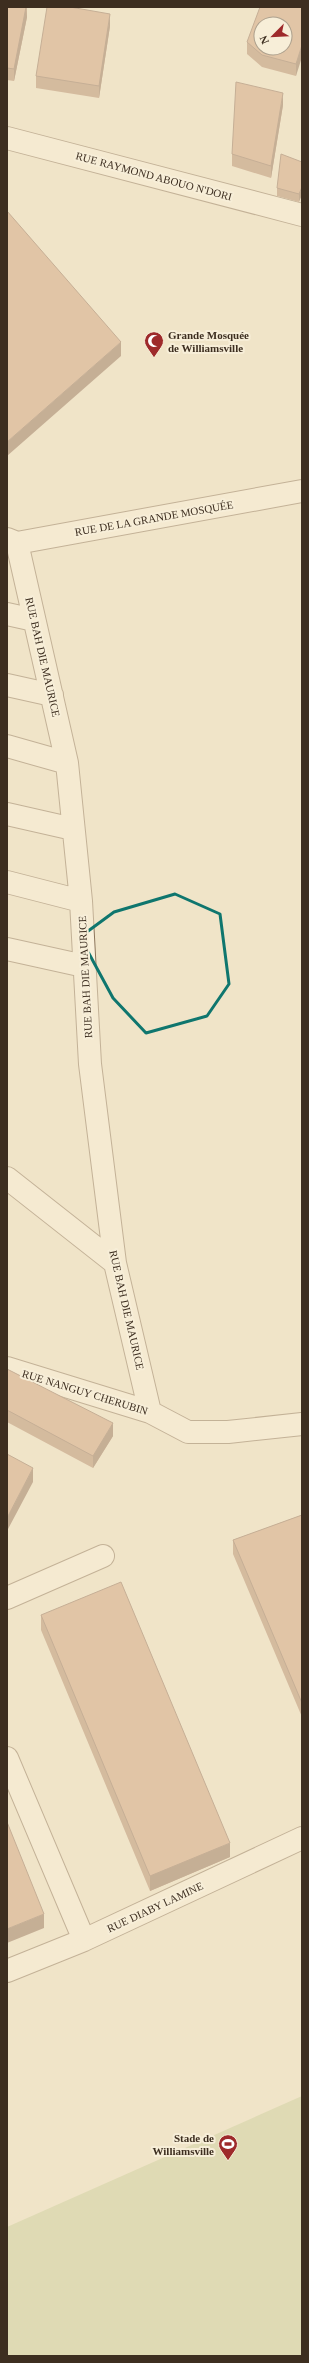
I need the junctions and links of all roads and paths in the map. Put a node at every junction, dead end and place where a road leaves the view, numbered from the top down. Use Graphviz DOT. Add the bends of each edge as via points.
graph roads {
  1 [pos="7,138"];
  2 [pos="302,214"];
  3 [pos="302,491"];
  4 [pos="12,541"];
  5 [pos="7,614"];
  6 [pos="34,620"];
  7 [pos="7,685"];
  8 [pos="52,695"];
  9 [pos="7,746"];
  10 [pos="67,763"];
  11 [pos="7,814"];
  12 [pos="73,829"];
  13 [pos="7,882"];
  14 [pos="80,901"];
  15 [pos="7,949"];
  16 [pos="84,966"];
  17 [pos="7,1178"];
  18 [pos="114,1263"];
  19 [pos="7,1368"];
  20 [pos="150,1412"];
  21 [pos="302,1424"];
  22 [pos="102,1556"];
  23 [pos="7,1598"];
  24 [pos="7,1758"];
  25 [pos="302,1838"];
  26 [pos="84,1940"];
  27 [pos="7,1971"];
  1 -- 2 [label="street, RUE RAYMOND ABOUO N'DORI"];
  3 -- 4 [label="street, RUE DE LA GRANDE MOSQUÉE"];
  4 -- 6 [label="street, RUE BAH DIE MAURICE"];
  5 -- 6 [label="street"];
  6 -- 8 [label="street, RUE BAH DIE MAURICE"];
  7 -- 8 [label="street"];
  8 -- 10 [label="street, RUE BAH DIE MAURICE"];
  9 -- 10 [label="street"];
  10 -- 12 [label="street, RUE BAH DIE MAURICE"];
  11 -- 12 [label="street"];
  12 -- 14 [label="street, RUE BAH DIE MAURICE"];
  13 -- 14 [label="street"];
  14 -- 16 [label="street, RUE BAH DIE MAURICE"];
  15 -- 16 [label="street"];
  16 -- 18 [label="street, RUE BAH DIE MAURICE" via="90,1064"];
  17 -- 18 [label="street"];
  18 -- 20 [label="street, RUE BAH DIE MAURICE"];
  19 -- 20 [label="street, RUE NANGUY CHERUBIN"];
  20 -- 21 [label="street, RUE NANGUY CHERUBIN" via="188,1432 228,1432"];
  22 -- 23 [label="street"];
  24 -- 26 [label="street"];
  25 -- 26 [label="street, RUE DIABY LAMINE"];
  26 -- 27 [label="street, RUE DIABY LAMINE"];
}
